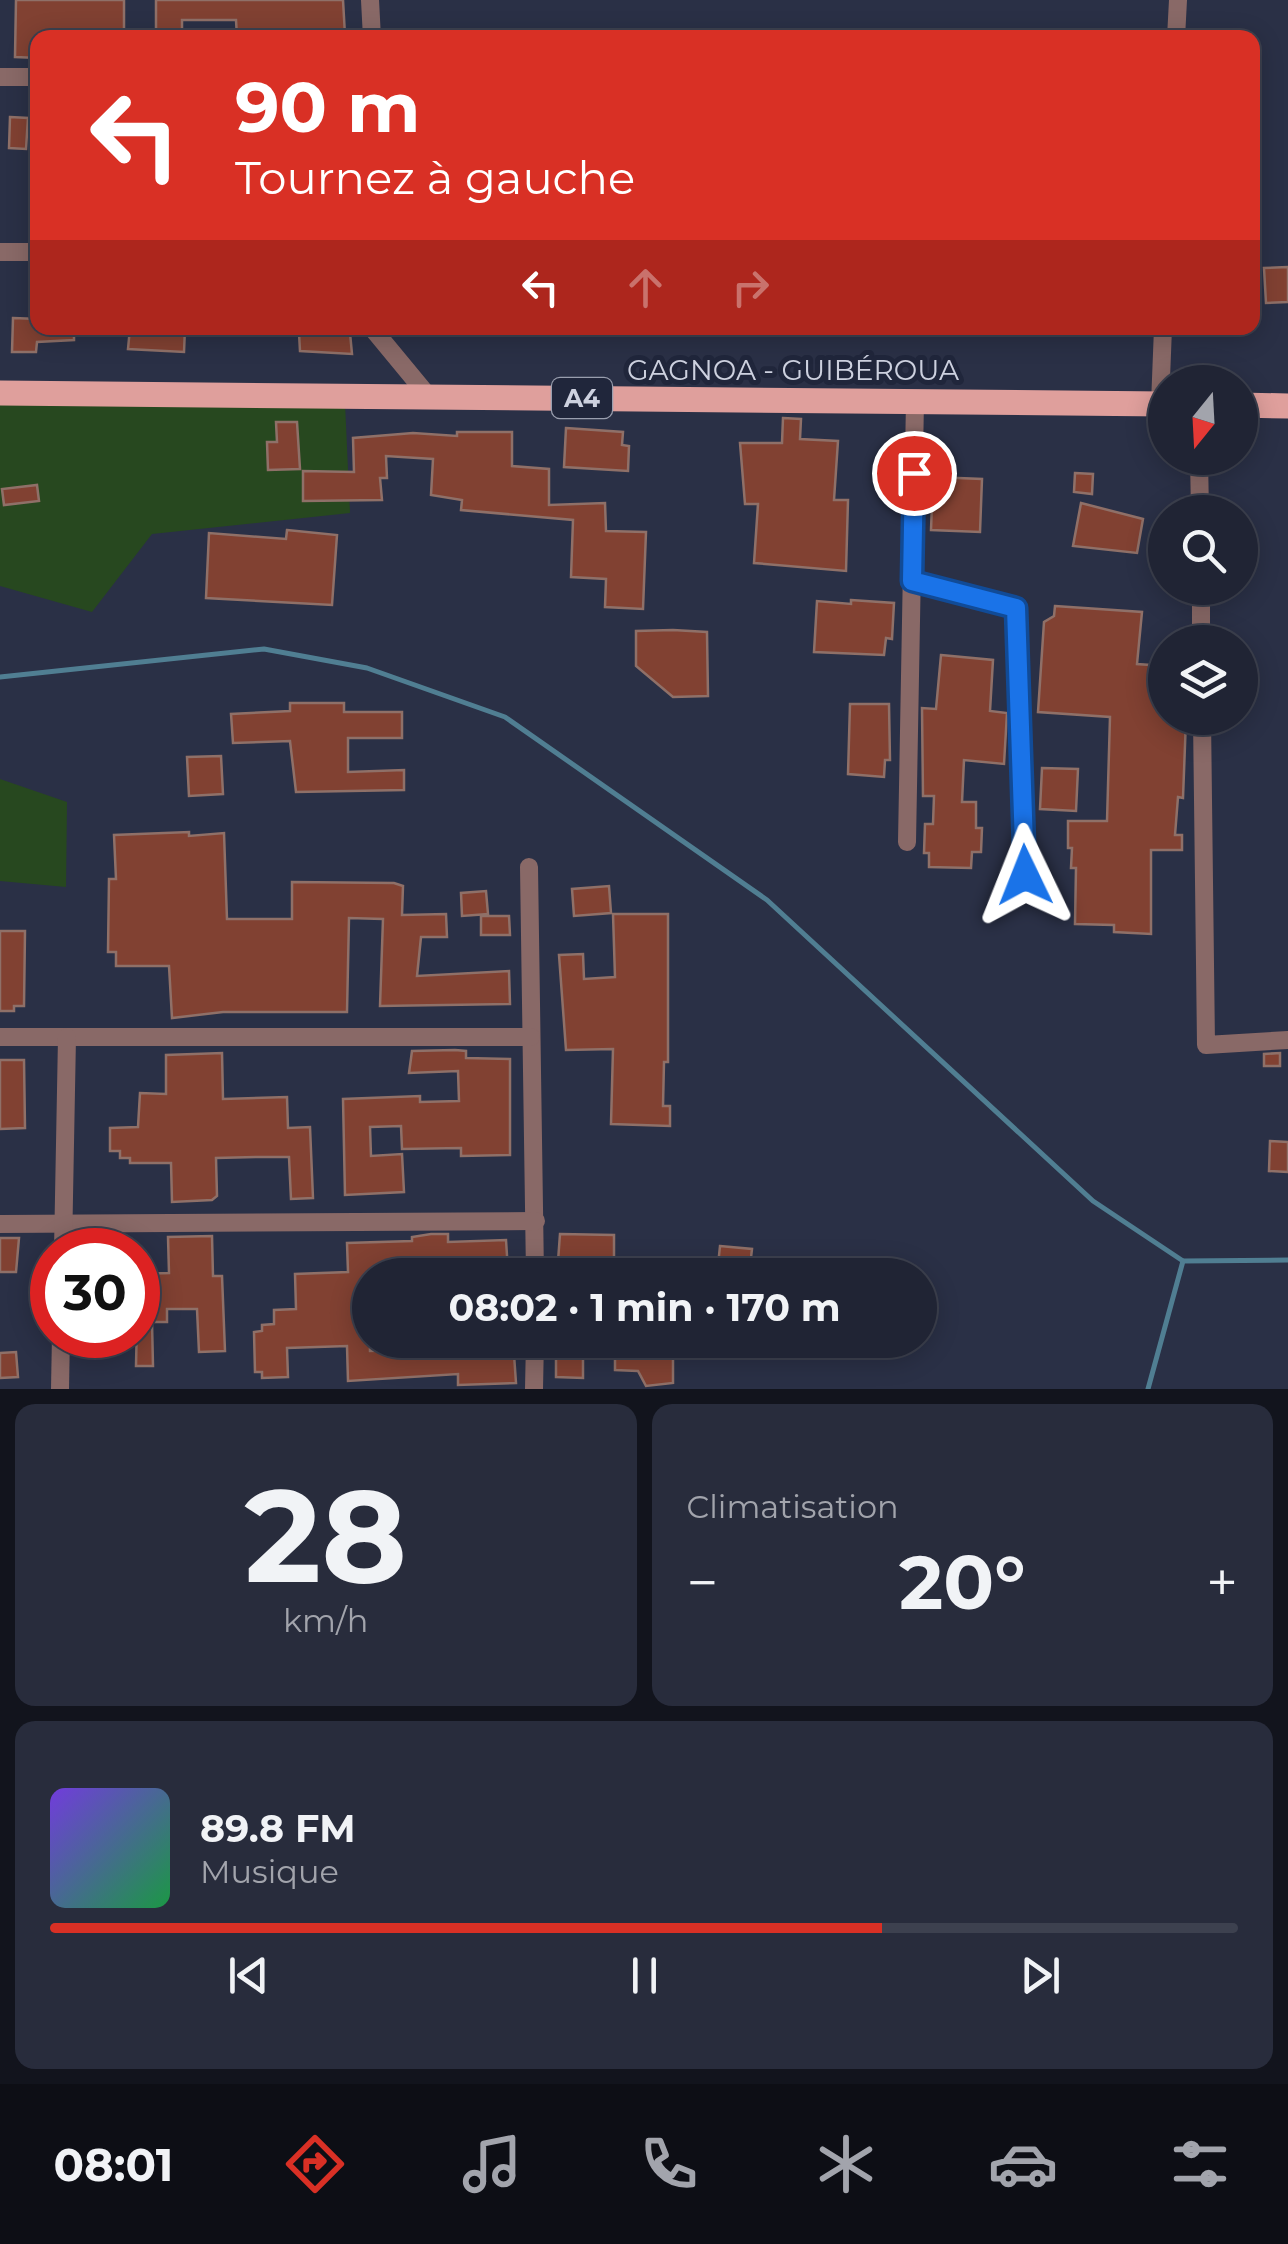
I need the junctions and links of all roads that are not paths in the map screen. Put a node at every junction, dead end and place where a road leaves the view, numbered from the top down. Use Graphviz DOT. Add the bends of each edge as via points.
graph roads {
  1 [pos="370,0"];
  2 [pos="1178,0"];
  3 [pos="372,30"];
  4 [pos="1176,30"];
  5 [pos="0,77"];
  6 [pos="30,77"];
  7 [pos="0,252"];
  8 [pos="30,252"];
  9 [pos="378,335"];
  10 [pos="1164,335"];
  11 [pos="1163,365"];
  12 [pos="0,393"];
  13 [pos="429,397"];
  14 [pos="915,401"];
  15 [pos="1148,404"];
  16 [pos="1258,405"];
  17 [pos="1288,406"];
  18 [pos="912,581"];
  19 [pos="1202,735"];
  20 [pos="907,842"];
  21 [pos="530,867"];
  22 [pos="1025,875"];
  23 [pos="0,1037"];
  24 [pos="67,1037"];
  25 [pos="531,1037"];
  26 [pos="1288,1040"];
  27 [pos="536,1220"];
  28 [pos="0,1224"];
  29 [pos="64,1224"];
  30 [pos="64,1228"];
  31 [pos="535,1258"];
  32 [pos="61,1358"];
  33 [pos="534,1358"];
  34 [pos="60,1389"];
  35 [pos="534,1389"];
  1 -- 3 [label="street"];
  2 -- 4 [label="street"];
  5 -- 6 [label="street"];
  7 -- 8 [label="street"];
  9 -- 13 [label="street"];
  10 -- 11 [label="street"];
  12 -- 13 [label="main road, GAGNOA - GUIBÉROUA / A4"];
  13 -- 14 [label="main road, GAGNOA - GUIBÉROUA / A4"];
  14 -- 15 [label="main road, GAGNOA - GUIBÉROUA / A4"];
  14 -- 18 [label="street"];
  16 -- 17 [label="main road"];
  18 -- 20 [label="street"];
  18 -- 22 [label="street" via="1016,608"];
  19 -- 26 [label="street" via="1206,1045"];
  21 -- 25 [label="street"];
  23 -- 24 [label="street"];
  24 -- 25 [label="street"];
  24 -- 29 [label="street"];
  25 -- 27 [label="street"];
  27 -- 29 [label="street"];
  27 -- 31 [label="street"];
  28 -- 29 [label="street"];
  29 -- 30 [label="street"];
  32 -- 34 [label="street"];
  33 -- 35 [label="street"];
}
